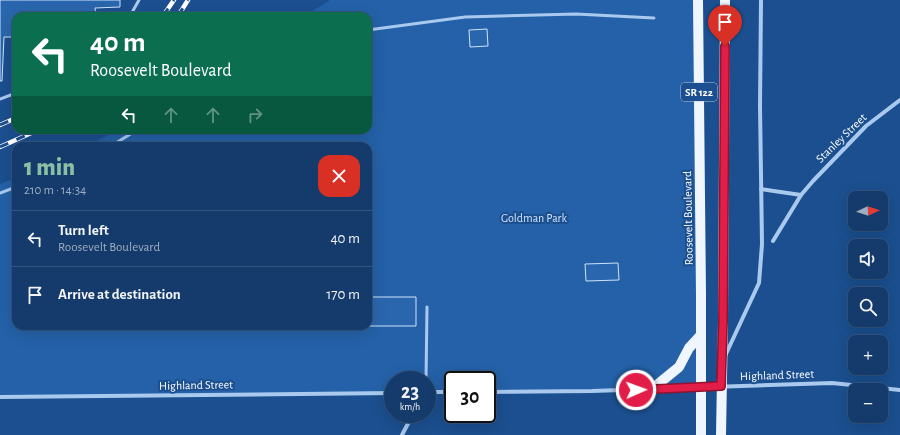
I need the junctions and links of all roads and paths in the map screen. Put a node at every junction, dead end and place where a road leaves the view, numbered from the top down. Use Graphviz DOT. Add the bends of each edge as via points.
graph roads {
  1 [pos="139,0"];
  2 [pos="698,0"];
  3 [pos="725,0"];
  4 [pos="761,0"];
  5 [pos="132,12"];
  6 [pos="654,18"];
  7 [pos="372,29"];
  8 [pos="12,95"];
  9 [pos="0,100"];
  10 [pos="900,100"];
  11 [pos="130,134"];
  12 [pos="117,142"];
  13 [pos="12,188"];
  14 [pos="761,189"];
  15 [pos="0,193"];
  16 [pos="801,195"];
  17 [pos="773,241"];
  18 [pos="427,307"];
  19 [pos="701,335"];
  20 [pos="722,364"];
  21 [pos="426,371"];
  22 [pos="721,386"];
  23 [pos="701,387"];
  24 [pos="652,389"];
  25 [pos="900,390"];
  26 [pos="496,392"];
  27 [pos="384,393"];
  28 [pos="0,397"];
  29 [pos="408,423"];
  30 [pos="402,435"];
  31 [pos="701,435"];
  32 [pos="721,435"];
  1 -- 5 [label="lane"];
  2 -- 19 [label="main road, Roosevelt Boulevard / SR 122"];
  3 -- 20 [label="main road, SR 122"];
  4 -- 14 [label="street"];
  6 -- 7 [label="lane" via="576,14 466,17"];
  8 -- 9 [label="lane"];
  10 -- 16 [label="street, Stanley Street" via="866,126"];
  11 -- 12 [label="lane"];
  13 -- 15 [label="lane"];
  14 -- 16 [label="street"];
  14 -- 20 [label="street" via="762,244 759,283"];
  16 -- 17 [label="street, Stanley Street"];
  18 -- 21 [label="lane"];
  19 -- 23 [label="main road, Roosevelt Boulevard / SR 122"];
  19 -- 24 [label="main road" via="689,348 679,367"];
  20 -- 22 [label="main road, SR 122"];
  22 -- 23 [label="street, Highland Street"];
  22 -- 25 [label="street, Highland Street" via="832,383"];
  22 -- 32 [label="main road, SR 122"];
  23 -- 24 [label="street, Highland Street"];
  23 -- 31 [label="main road, Roosevelt Boulevard / SR 122"];
  24 -- 26 [label="street, Highland Street"];
  27 -- 28 [label="street, Highland Street"];
  29 -- 30 [label="street"];
}
